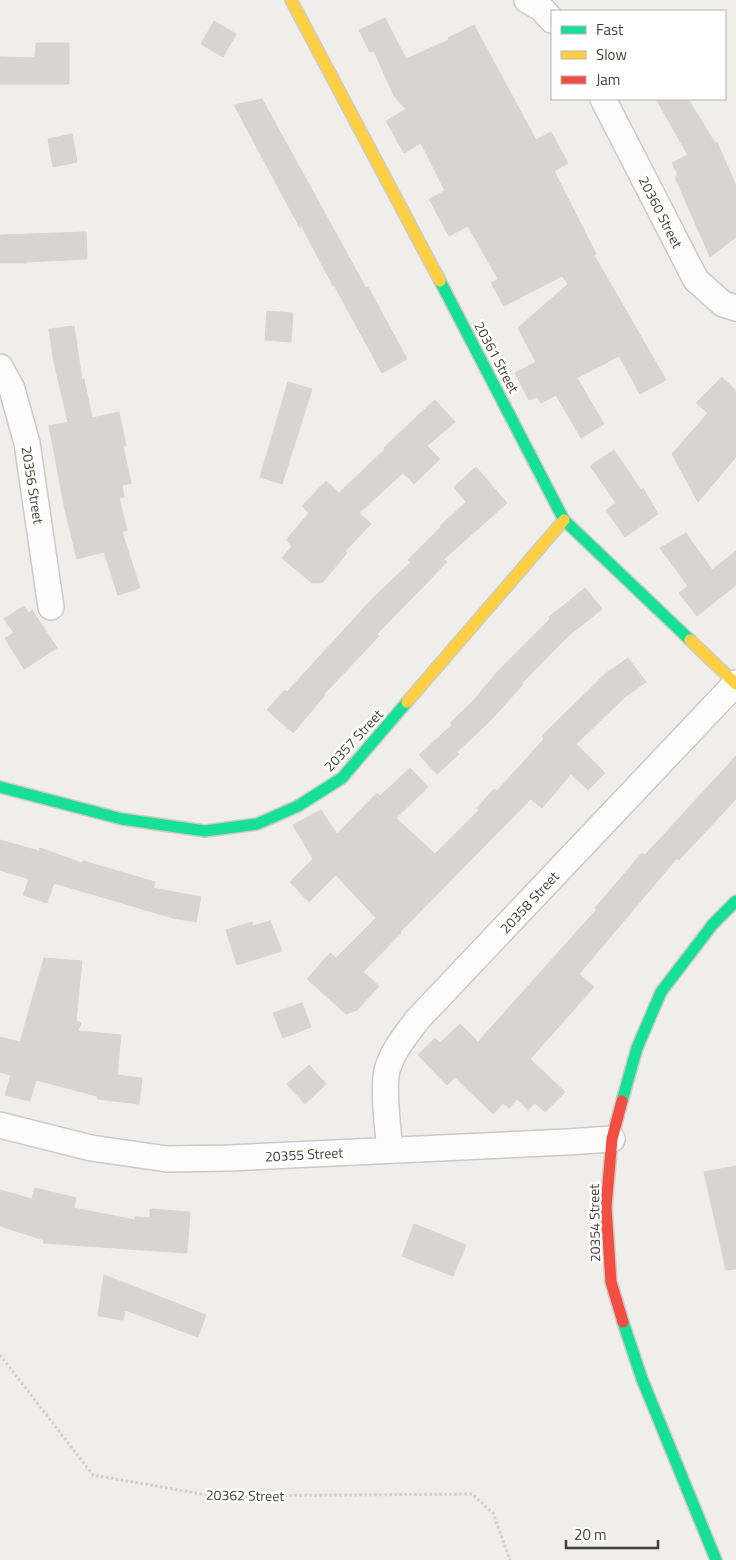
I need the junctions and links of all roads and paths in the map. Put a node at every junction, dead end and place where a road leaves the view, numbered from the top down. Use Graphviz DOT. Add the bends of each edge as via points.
graph roads {
  1 [pos="291,0"];
  2 [pos="527,0"];
  3 [pos="551,19"];
  4 [pos="603,100"];
  5 [pos="736,308"];
  6 [pos="0,367"];
  7 [pos="564,520"];
  8 [pos="51,606"];
  9 [pos="736,683"];
  10 [pos="0,787"];
  11 [pos="736,902"];
  12 [pos="0,1126"];
  13 [pos="612,1138"];
  14 [pos="390,1150"];
  15 [pos="0,1355"];
  16 [pos="510,1560"];
  17 [pos="716,1560"];
  1 -- 7 [label="street, 20361 Street"];
  2 -- 3 [label="street"];
  4 -- 5 [label="street, 20360 Street" via="696,280 723,304"];
  6 -- 8 [label="street, 20356 Street" via="12,389 27,443"];
  7 -- 9 [label="street, 20361 Street"];
  7 -- 10 [label="street, 20357 Street" via="342,778 298,806 257,824 206,831 122,819"];
  9 -- 14 [label="street, 20358 Street" via="412,1028 396,1049 387,1069"];
  11 -- 13 [label="street, 20354 Street" via="713,924 661,992 637,1048"];
  12 -- 14 [label="street, 20355 Street" via="91,1148 167,1159"];
  13 -- 14 [label="street, 20355 Street"];
  13 -- 17 [label="street, 20354 Street" via="606,1207 612,1282 642,1379"];
  15 -- 16 [label="path, 20362 Street" via="94,1475 214,1496 472,1494 493,1513"];
}
